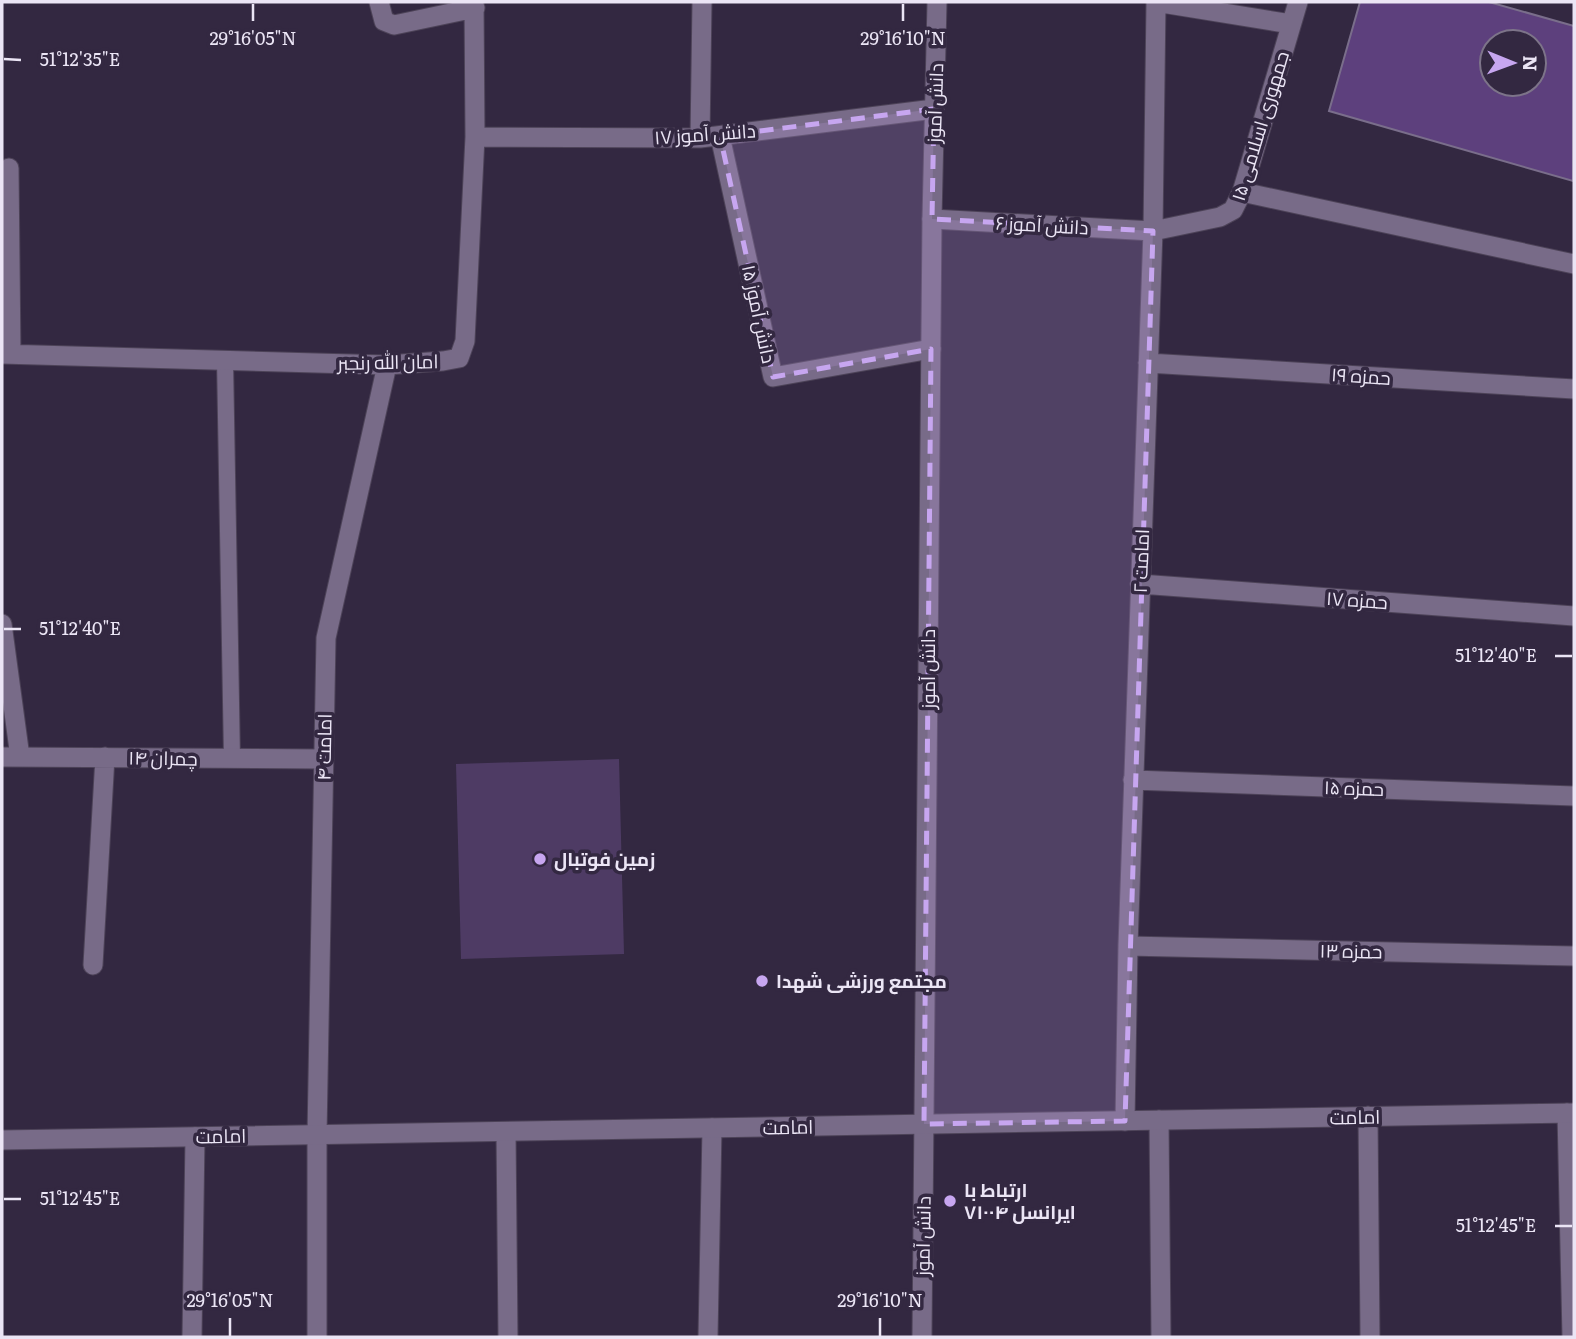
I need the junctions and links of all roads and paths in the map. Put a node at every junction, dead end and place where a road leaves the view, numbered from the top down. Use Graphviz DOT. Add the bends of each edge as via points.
graph roads {
  1 [pos="379,2"];
  2 [pos="702,2"];
  3 [pos="937,2"];
  4 [pos="1156,2"];
  5 [pos="1298,2"];
  6 [pos="475,5"];
  7 [pos="1291,24"];
  8 [pos="934,109"];
  9 [pos="720,136"];
  10 [pos="475,137"];
  11 [pos="699,138"];
  12 [pos="9,167"];
  13 [pos="1242,191"];
  14 [pos="932,219"];
  15 [pos="1153,231"];
  16 [pos="1574,264"];
  17 [pos="931,349"];
  18 [pos="6,354"];
  19 [pos="225,360"];
  20 [pos="1148,363"];
  21 [pos="387,365"];
  22 [pos="1574,389"];
  23 [pos="1140,584"];
  24 [pos="1574,616"];
  25 [pos="2,624"];
  26 [pos="11,757"];
  27 [pos="105,757"];
  28 [pos="232,759"];
  29 [pos="324,759"];
  30 [pos="1133,780"];
  31 [pos="1574,796"];
  32 [pos="1128,946"];
  33 [pos="1574,956"];
  34 [pos="93,965"];
  35 [pos="1571,1113"];
  36 [pos="1368,1116"];
  37 [pos="1159,1120"];
  38 [pos="1125,1121"];
  39 [pos="924,1124"];
  40 [pos="712,1128"];
  41 [pos="506,1132"];
  42 [pos="317,1135"];
  43 [pos="195,1137"];
  44 [pos="2,1140"];
  45 [pos="192,1337"];
  46 [pos="317,1337"];
  47 [pos="508,1337"];
  48 [pos="708,1337"];
  49 [pos="922,1337"];
  50 [pos="1161,1337"];
  51 [pos="1370,1337"];
  52 [pos="1572,1337"];
  1 -- 6 [label="street" via="384,21 394,25"];
  2 -- 11 [label="street"];
  3 -- 8 [label="street, دانش آموز"];
  4 -- 7 [label="street"];
  4 -- 15 [label="street, امامت ۲"];
  5 -- 7 [label="street, جمهوری اسلامی ۱۵"];
  6 -- 10 [label="street, امان الله رنجبر"];
  7 -- 13 [label="street, جمهوری اسلامی ۱۵"];
  8 -- 9 [label="street, دانش آموز ۱۷"];
  8 -- 14 [label="street, دانش آموز"];
  9 -- 11 [label="street, دانش آموز ۱۷"];
  9 -- 17 [label="street, دانش آموز ۱۵" via="773,377"];
  10 -- 11 [label="street, دانش آموز ۱۷"];
  10 -- 21 [label="street, امان الله رنجبر" via="465,341 459,358"];
  12 -- 18 [label="street"];
  13 -- 15 [label="street, جمهوری اسلامی ۱۵" via="1233,210 1220,217"];
  13 -- 16 [label="street"];
  14 -- 15 [label="street, دانش آموز ۶"];
  14 -- 17 [label="street, دانش آموز"];
  15 -- 20 [label="street, امامت ۲"];
  17 -- 39 [label="street, دانش آموز"];
  18 -- 19 [label="street, امان الله رنجبر"];
  19 -- 21 [label="street, امان الله رنجبر"];
  19 -- 28 [label="lane"];
  20 -- 22 [label="street, حمزه ۱۹"];
  20 -- 23 [label="street, امامت ۲"];
  21 -- 29 [label="street, امامت ۴" via="326,638"];
  23 -- 24 [label="street, حمزه ۱۷"];
  23 -- 30 [label="street, امامت ۲"];
  25 -- 26 [label="street"];
  26 -- 27 [label="street, چمران ۱۴"];
  27 -- 28 [label="street, چمران ۱۴"];
  27 -- 34 [label="street"];
  28 -- 29 [label="street, چمران ۱۴"];
  29 -- 42 [label="street, امامت ۴"];
  30 -- 31 [label="street, حمزه ۱۵"];
  30 -- 32 [label="street, امامت ۲"];
  32 -- 33 [label="street, حمزه ۱۳"];
  32 -- 38 [label="street, امامت ۲"];
  35 -- 36 [label="street, امامت"];
  35 -- 52 [label="street"];
  36 -- 37 [label="street, امامت"];
  36 -- 51 [label="street"];
  37 -- 38 [label="street, امامت"];
  37 -- 50 [label="street"];
  38 -- 39 [label="street, امامت"];
  39 -- 40 [label="street, امامت"];
  39 -- 49 [label="street, دانش آموز"];
  40 -- 41 [label="street, امامت"];
  40 -- 48 [label="street"];
  41 -- 42 [label="street, امامت"];
  41 -- 47 [label="street"];
  42 -- 43 [label="street, امامت"];
  42 -- 46 [label="street, امامت ۴"];
  43 -- 44 [label="street, امامت"];
  43 -- 45 [label="street"];
}
